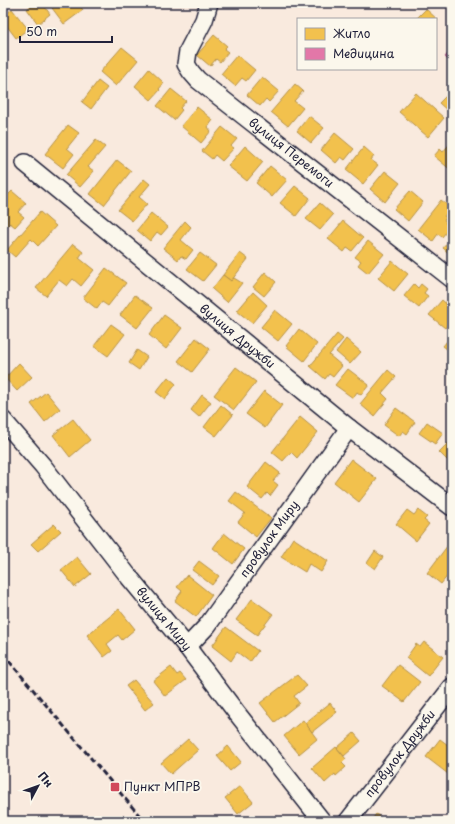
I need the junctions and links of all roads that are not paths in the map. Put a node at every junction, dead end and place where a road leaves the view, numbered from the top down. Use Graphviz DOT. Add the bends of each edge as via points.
graph roads {
  1 [pos="209,3"];
  2 [pos="25,163"];
  3 [pos="452,279"];
  4 [pos="3,420"];
  5 [pos="349,428"];
  6 [pos="452,506"];
  7 [pos="187,647"];
  8 [pos="452,687"];
  9 [pos="322,821"];
  10 [pos="348,821"];
  1 -- 3 [label="street, вулиця Перемоги" via="204,20 188,51 186,64 198,80"];
  2 -- 5 [label="street, вулиця Дружби"];
  4 -- 7 [label="street, вулиця Миру" via="43,466"];
  5 -- 6 [label="street, вулиця Дружби"];
  5 -- 7 [label="street, провулок Миру" via="207,626"];
  7 -- 9 [label="street, вулиця Миру"];
  8 -- 10 [label="street, провулок Дружби"];
}
